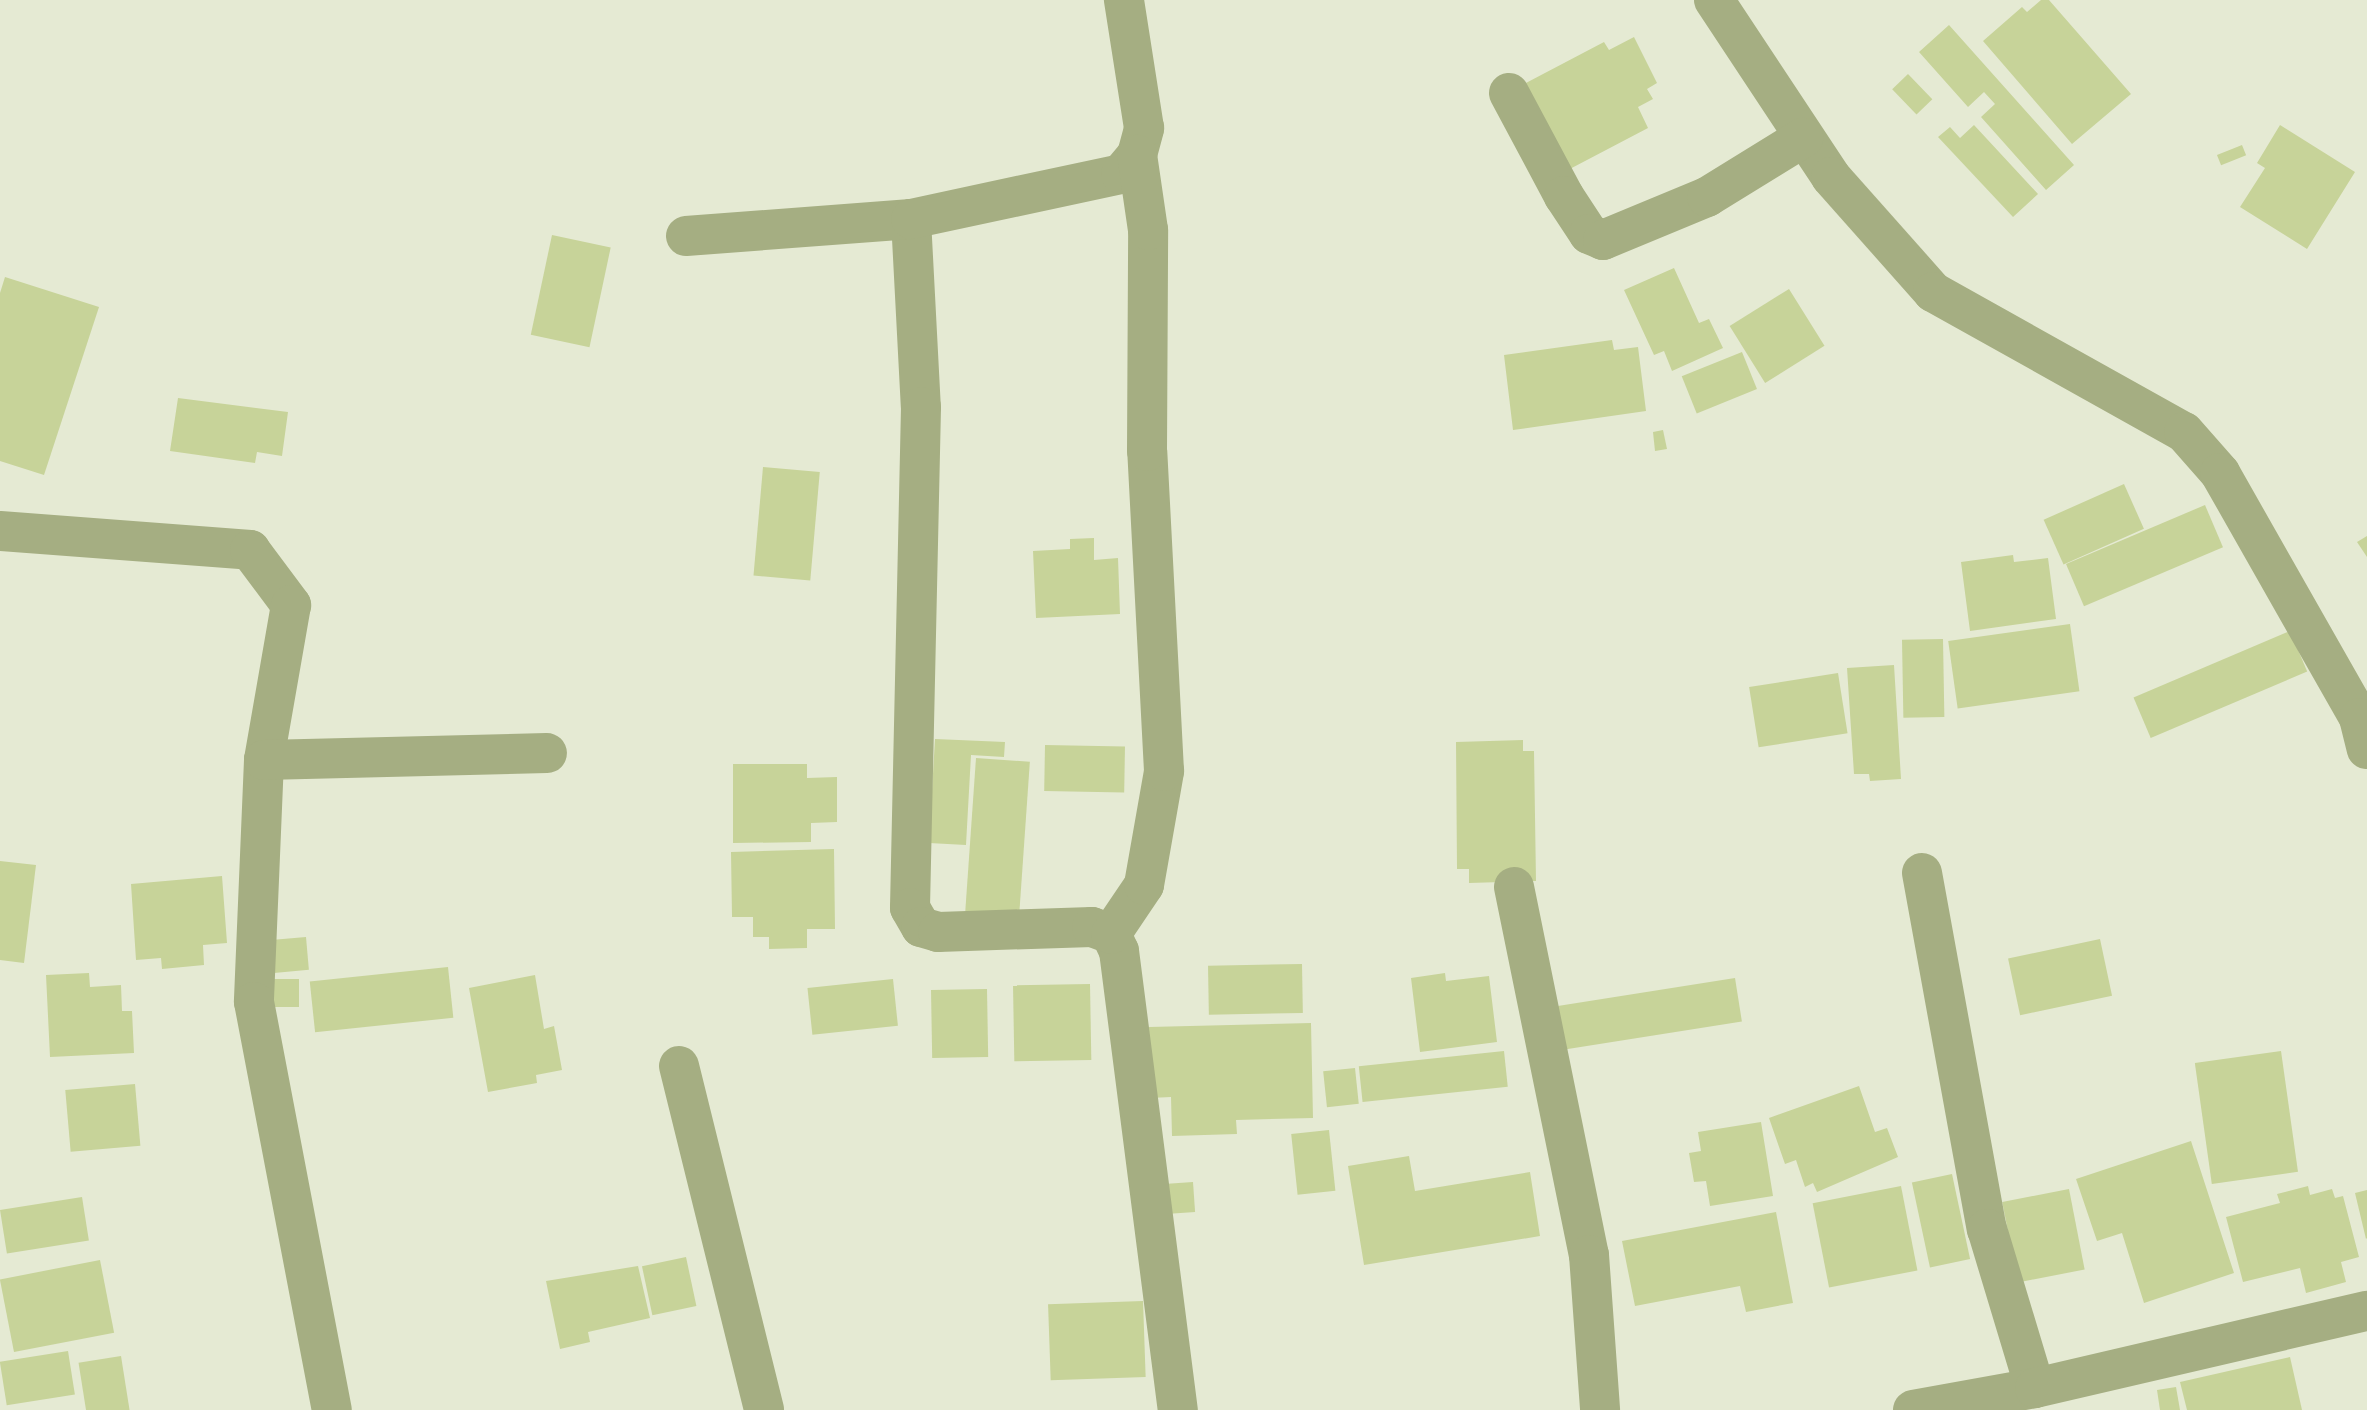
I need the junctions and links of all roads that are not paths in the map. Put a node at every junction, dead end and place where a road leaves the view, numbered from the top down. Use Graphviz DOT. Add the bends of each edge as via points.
graph roads {
  1 [pos="1124,0"];
  2 [pos="1714,0"];
  3 [pos="1509,93"];
  4 [pos="1803,138"];
  5 [pos="1137,155"];
  6 [pos="911,219"];
  7 [pos="686,236"];
  8 [pos="0,531"];
  9 [pos="2367,748"];
  10 [pos="547,753"];
  11 [pos="264,760"];
  12 [pos="1922,873"];
  13 [pos="1514,887"];
  14 [pos="1111,934"];
  15 [pos="679,1066"];
  16 [pos="2367,1311"];
  17 [pos="2035,1388"];
  18 [pos="1961,1406"];
  19 [pos="332,1410"];
  20 [pos="764,1410"];
  21 [pos="1178,1410"];
  22 [pos="1600,1410"];
  23 [pos="1913,1410"];
  1 -- 5 [label="street" via="1144,128"];
  2 -- 4 [label="street"];
  3 -- 4 [label="street" via="1564,196 1589,234 1603,240 1707,197"];
  4 -- 9 [label="street" via="1933,292 2184,432 2220,473 2359,718"];
  5 -- 6 [label="street" via="1121,174"];
  5 -- 14 [label="street" via="1148,230 1147,451 1164,771 1144,885"];
  6 -- 7 [label="street"];
  6 -- 14 [label="street" via="921,407 910,908 921,927 938,932 1092,927"];
  8 -- 11 [label="street" via="250,550 291,605"];
  10 -- 11 [label="street"];
  11 -- 19 [label="street" via="254,1002"];
  12 -- 17 [label="street" via="1987,1229"];
  13 -- 22 [label="street" via="1589,1255"];
  14 -- 21 [label="street" via="1119,951"];
  15 -- 20 [label="street"];
  16 -- 17 [label="street"];
  17 -- 18 [label="street"];
  18 -- 23 [label="street"];
}
